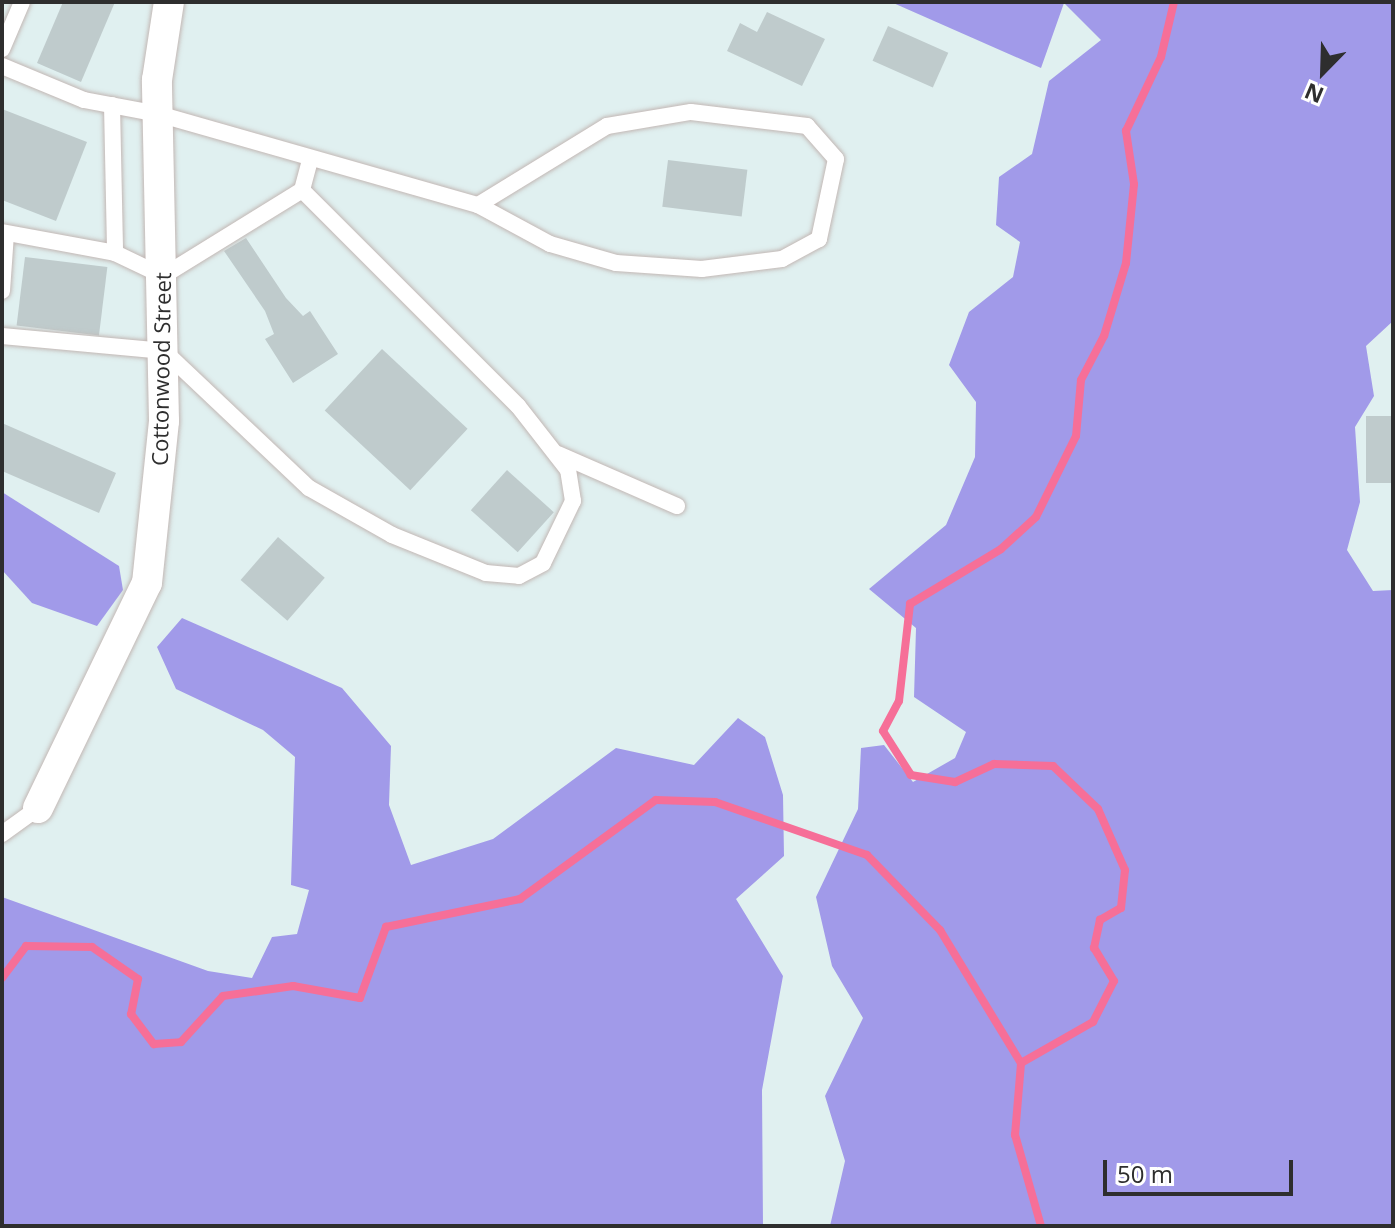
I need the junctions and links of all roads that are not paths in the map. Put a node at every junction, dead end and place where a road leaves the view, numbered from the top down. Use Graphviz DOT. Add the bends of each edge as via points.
graph roads {
  1 [pos="22,2"];
  2 [pos="169,2"];
  3 [pos="2,49"];
  4 [pos="2,66"];
  5 [pos="112,105"];
  6 [pos="158,114"];
  7 [pos="310,161"];
  8 [pos="302,190"];
  9 [pos="478,205"];
  10 [pos="4,233"];
  11 [pos="115,253"];
  12 [pos="163,276"];
  13 [pos="2,291"];
  14 [pos="2,336"];
  15 [pos="164,351"];
  16 [pos="556,453"];
  17 [pos="677,506"];
  18 [pos="38,808"];
  19 [pos="2,834"];
  1 -- 3 [label="lane"];
  2 -- 6 [label="street, Cottonwood Street"];
  4 -- 5 [label="lane"];
  5 -- 6 [label="lane"];
  5 -- 11 [label="lane"];
  6 -- 7 [label="lane"];
  6 -- 12 [label="street, Cottonwood Street"];
  7 -- 8 [label="lane"];
  7 -- 9 [label="lane"];
  8 -- 12 [label="lane"];
  8 -- 16 [label="lane"];
  9 -- 9 [label="lane" via="550,244 616,263 702,269 770,260 819,239 836,159 807,126 652,113 607,126"];
  10 -- 11 [label="lane"];
  10 -- 13 [label="lane"];
  11 -- 12 [label="lane"];
  12 -- 15 [label="street, Cottonwood Street"];
  14 -- 15 [label="lane"];
  15 -- 16 [label="lane" via="309,488 392,535 486,573 519,576 543,563 562,534 573,501"];
  15 -- 18 [label="street, Cottonwood Street" via="147,583"];
  16 -- 17 [label="lane"];
  18 -- 19 [label="lane"];
}
